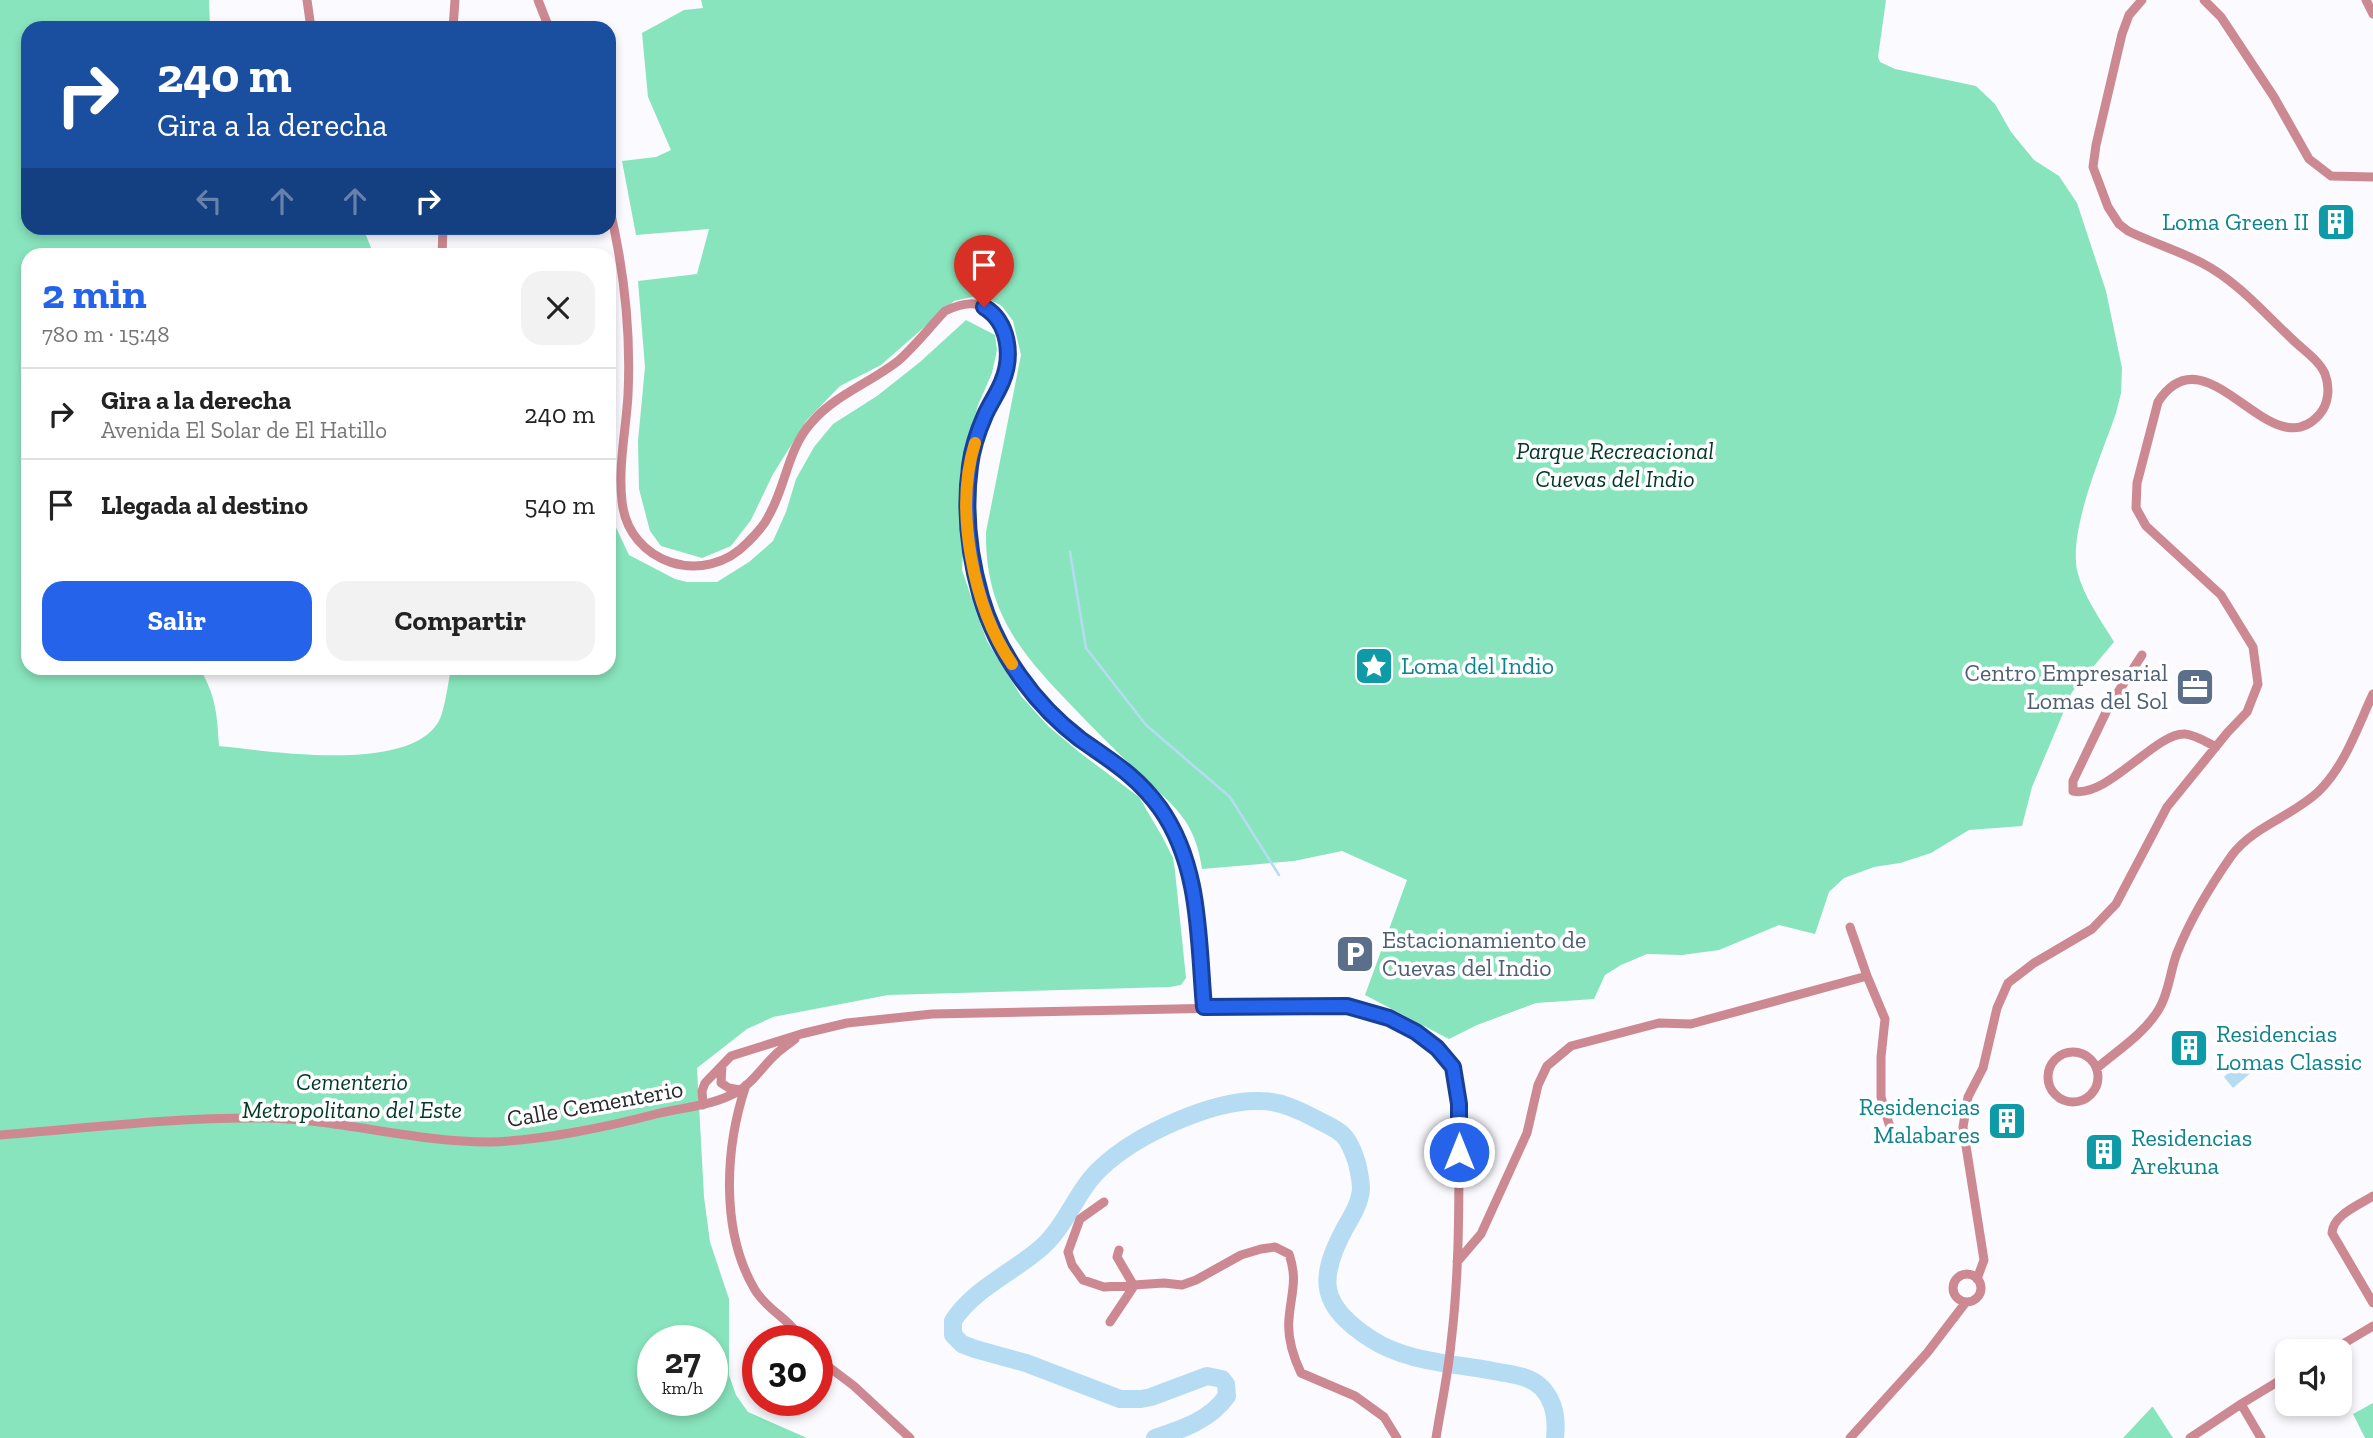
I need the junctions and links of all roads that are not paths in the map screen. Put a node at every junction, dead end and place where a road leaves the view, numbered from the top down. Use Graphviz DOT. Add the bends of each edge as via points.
graph roads {
  1 [pos="307,0"];
  2 [pos="455,0"];
  3 [pos="538,0"];
  4 [pos="2141,0"];
  5 [pos="2204,0"];
  6 [pos="2366,0"];
  7 [pos="2373,14"];
  8 [pos="310,21"];
  9 [pos="454,21"];
  10 [pos="546,21"];
  11 [pos="2373,177"];
  12 [pos="614,235"];
  13 [pos="2142,655"];
  14 [pos="2373,694"];
  15 [pos="2216,747"];
  16 [pos="1850,927"];
  17 [pos="1867,976"];
  18 [pos="1204,1007"];
  19 [pos="801,1034"];
  20 [pos="722,1064"];
  21 [pos="2097,1068"];
  22 [pos="743,1087"];
  23 [pos="703,1105"];
  24 [pos="0,1135"];
  25 [pos="1898,1137"];
  26 [pos="2373,1196"];
  27 [pos="1104,1202"];
  28 [pos="1119,1250"];
  29 [pos="1457,1262"];
  30 [pos="1977,1279"];
  31 [pos="1134,1286"];
  32 [pos="1966,1302"];
  33 [pos="2373,1303"];
  34 [pos="1110,1322"];
  35 [pos="791,1325"];
  36 [pos="2373,1326"];
  37 [pos="2351,1339"];
  38 [pos="833,1370"];
  39 [pos="2275,1383"];
  40 [pos="2241,1404"];
  41 [pos="909,1438"];
  42 [pos="1397,1438"];
  43 [pos="1436,1438"];
  44 [pos="1850,1438"];
  45 [pos="2190,1438"];
  46 [pos="2261,1438"];
  1 -- 8 [label="street"];
  2 -- 9 [label="street"];
  3 -- 10 [label="street"];
  4 -- 15 [label="street" via="2122,34 2096,145 2093,167 2108,207 2129,232 2202,262 2227,279 2320,366 2328,384 2323,410 2311,422 2296,427 2268,420 2200,379 2187,379 2164,392 2154,412 2137,482 2136,508 2146,526 2221,595 2253,647 2258,684 2247,712"];
  5 -- 11 [label="street" via="2221,17 2309,159 2331,176"];
  6 -- 7 [label="street"];
  12 -- 18 [label="street" via="628,341 622,501 633,537 675,564 705,566 735,554 748,543 768,517 793,453 813,420 897,362 945,312 975,303 998,318 1008,360 972,453 967,496 973,564 984,606 1005,653 1030,689 1068,729 1131,776 1161,809 1182,848 1195,895"];
  13 -- 15 [label="street" via="2109,706 2073,781 2073,791 2093,788 2183,734"];
  14 -- 21 [label="street" via="2351,744 2324,785 2252,835 2234,853 2182,942 2161,1007 2140,1032"];
  15 -- 30 [label="street" via="2166,807 2116,904 2092,929 2008,983 1983,1068 1968,1097 1963,1127 1984,1260"];
  16 -- 17 [label="street"];
  17 -- 25 [label="street" via="1885,1019 1881,1097"];
  17 -- 29 [label="street" via="1690,1024 1659,1024 1571,1046 1547,1066 1527,1133 1481,1234"];
  18 -- 19 [label="street, Calle Cementerio" via="932,1014 847,1023"];
  18 -- 29 [label="street, Calle Cementerio" via="1357,1008 1403,1025 1437,1048 1453,1067 1458,1090"];
  19 -- 20 [label="street, Calle Cementerio" via="731,1056"];
  19 -- 22 [label="street"];
  20 -- 22 [label="street" via="721,1083"];
  20 -- 23 [label="street, Calle Cementerio" via="705,1083"];
  21 -- 21 [label="street" via="2086,1056 2063,1055 2048,1074 2051,1089 2064,1100 2080,1101 2094,1092"];
  22 -- 23 [label="street"];
  22 -- 35 [label="street" via="730,1147 735,1235 754,1289 766,1306"];
  23 -- 24 [label="street, Calle Cementerio" via="586,1129 490,1142 264,1118"];
  26 -- 33 [label="street" via="2339,1218 2332,1233"];
  27 -- 31 [label="street" via="1080,1219 1068,1252 1072,1265 1083,1280 1104,1287"];
  28 -- 31 [label="street" via="1117,1257"];
  29 -- 43 [label="street, Calle Cementerio" via="1451,1343"];
  30 -- 32 [label="street" via="1979,1295"];
  30 -- 32 [label="street" via="1964,1275 1954,1284 1956,1297"];
  31 -- 34 [label="street"];
  31 -- 42 [label="street" via="1182,1285 1241,1255 1275,1247 1289,1254 1295,1271 1288,1322 1292,1352 1301,1373 1354,1396 1384,1417"];
  32 -- 44 [label="street" via="1888,1399"];
  36 -- 37 [label="street"];
  38 -- 41 [label="street"];
  39 -- 40 [label="street"];
  40 -- 45 [label="street"];
  40 -- 46 [label="street"];
}
